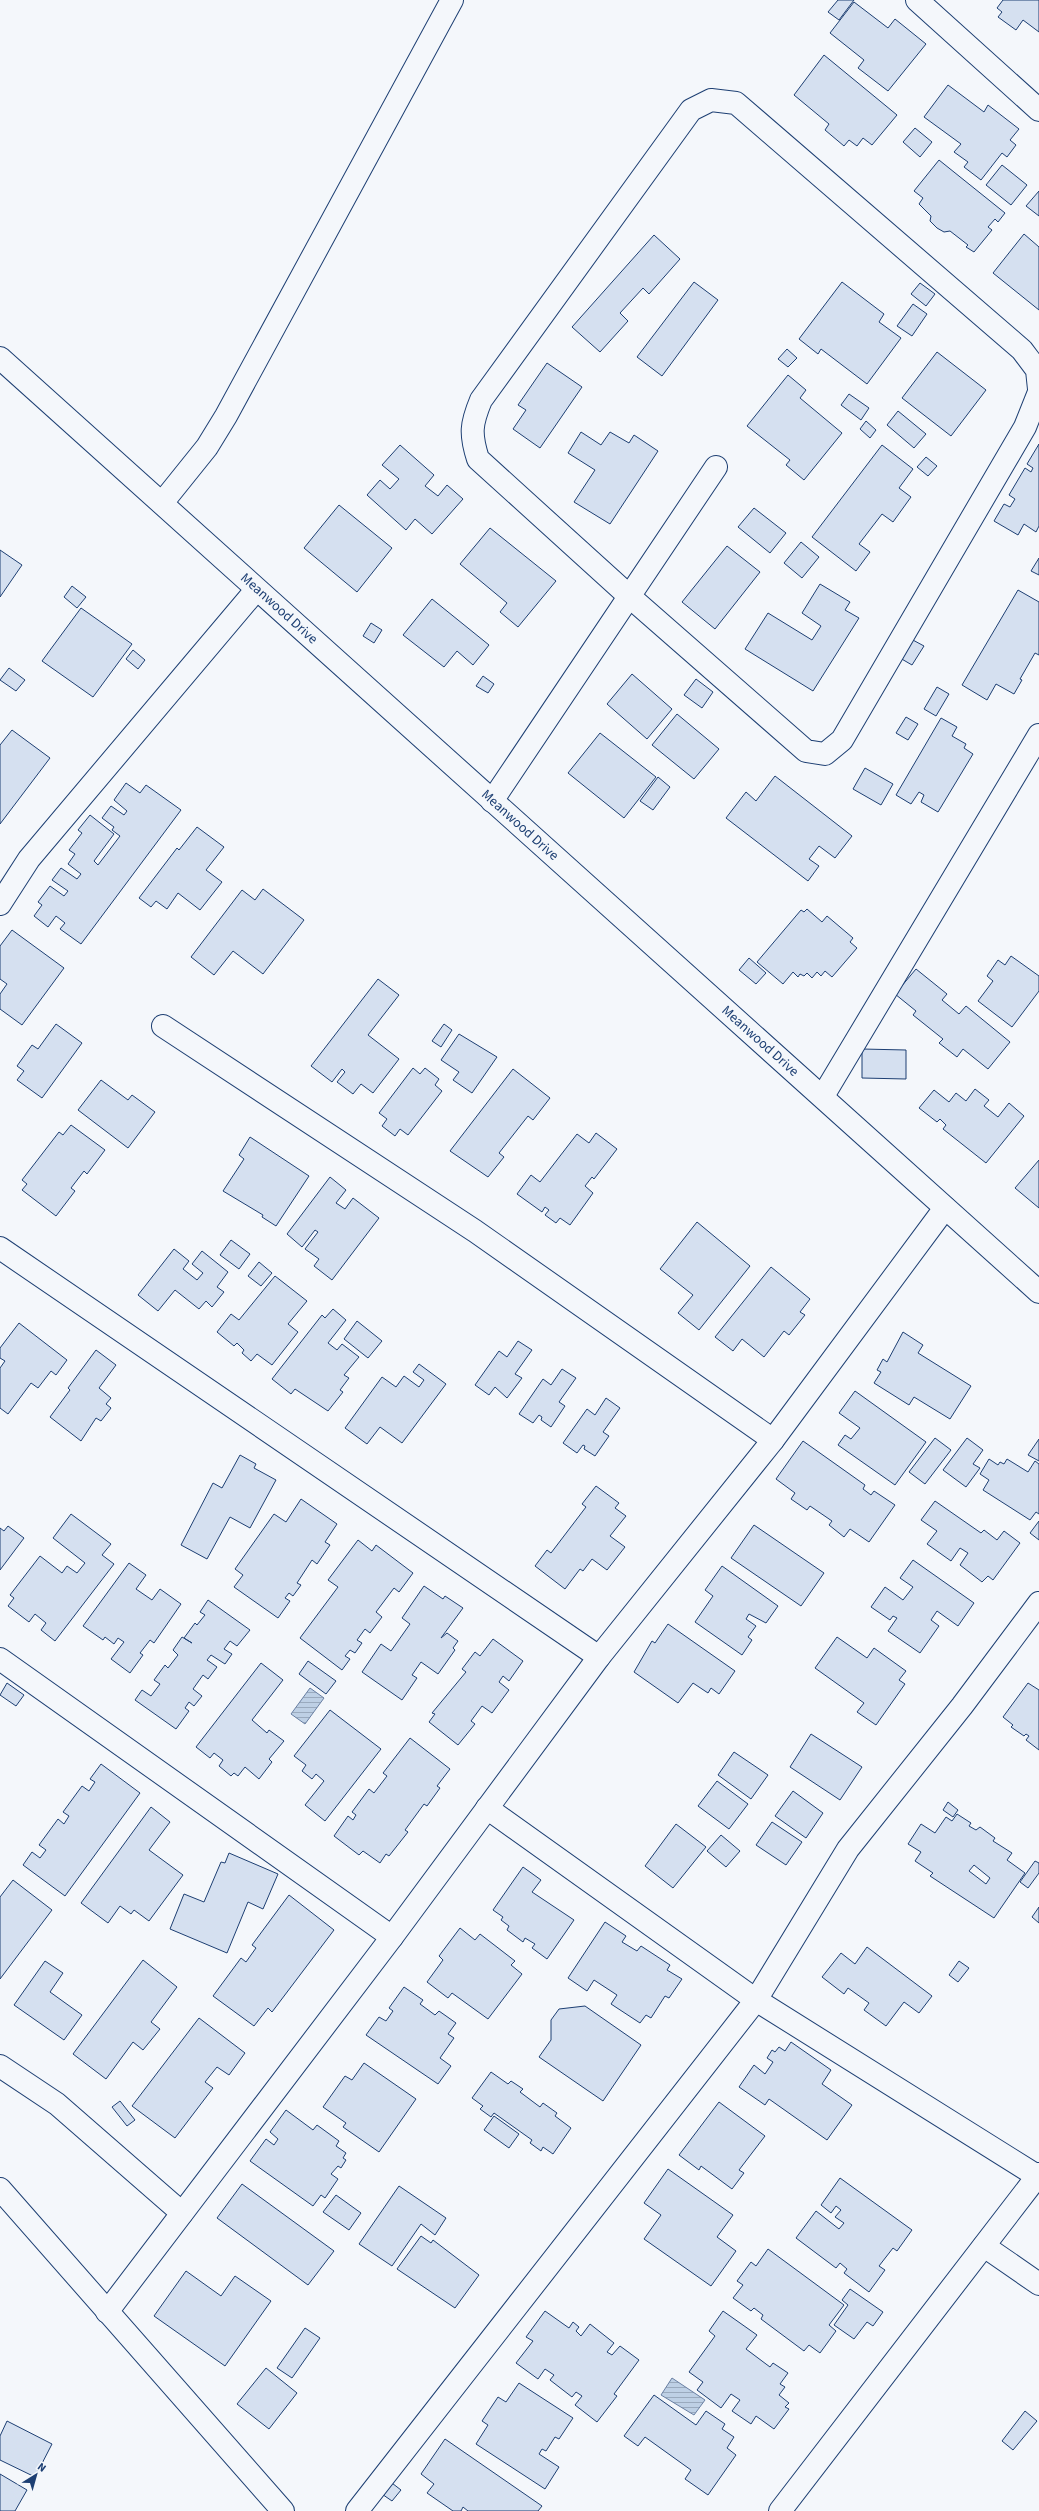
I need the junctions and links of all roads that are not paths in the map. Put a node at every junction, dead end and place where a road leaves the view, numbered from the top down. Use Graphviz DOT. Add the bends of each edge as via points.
graph roads {
  1 [pos="452,0"];
  2 [pos="917,0"];
  3 [pos="1039,110"];
  4 [pos="0,358"];
  5 [pos="1039,391"];
  6 [pos="716,467"];
  7 [pos="162,502"];
  8 [pos="256,590"];
  9 [pos="629,596"];
  10 [pos="1039,735"];
  11 [pos="492,801"];
  12 [pos="0,904"];
  13 [pos="163,1026"];
  14 [pos="823,1096"];
  15 [pos="945,1208"];
  16 [pos="0,1248"];
  17 [pos="1039,1292"];
  18 [pos="773,1440"];
  19 [pos="1039,1602"];
  20 [pos="599,1657"];
  21 [pos="0,1659"];
  22 [pos="488,1808"];
  23 [pos="392,1937"];
  24 [pos="756,2000"];
  25 [pos="0,2066"];
  26 [pos="1038,2175"];
  27 [pos="0,2189"];
  28 [pos="182,2213"];
  29 [pos="984,2246"];
  30 [pos="1039,2284"];
  31 [pos="107,2312"];
  32 [pos="283,2511"];
  33 [pos="357,2511"];
  34 [pos="780,2511"];
  1 -- 7 [label="street" via="226,416 207,446"];
  2 -- 3 [label="street"];
  4 -- 7 [label="street, Meanwood Drive"];
  5 -- 9 [label="street" via="1025,426 842,740 825,754 806,751"];
  5 -- 9 [label="street" via="1037,370 1022,350 736,103 711,100 691,110 481,400 472,422 473,441 478,459"];
  6 -- 9 [label="street"];
  7 -- 8 [label="street, Meanwood Drive"];
  8 -- 11 [label="street, Meanwood Drive"];
  8 -- 12 [label="street" via="29,859"];
  9 -- 11 [label="street"];
  10 -- 14 [label="street"];
  11 -- 14 [label="street, Meanwood Drive"];
  13 -- 18 [label="street" via="474,1231"];
  14 -- 15 [label="street, Meanwood Drive"];
  15 -- 17 [label="street, Meanwood Drive"];
  15 -- 18 [label="street"];
  16 -- 20 [label="street"];
  18 -- 20 [label="street"];
  19 -- 24 [label="street" via="962,1706 848,1849"];
  20 -- 22 [label="street"];
  21 -- 23 [label="street"];
  22 -- 23 [label="street"];
  22 -- 24 [label="street"];
  23 -- 28 [label="street"];
  24 -- 26 [label="street"];
  24 -- 33 [label="street"];
  25 -- 28 [label="street" via="56,2104"];
  26 -- 29 [label="street"];
  27 -- 31 [label="street"];
  28 -- 31 [label="street"];
  29 -- 30 [label="street"];
  29 -- 34 [label="street"];
  31 -- 32 [label="street"];
}
